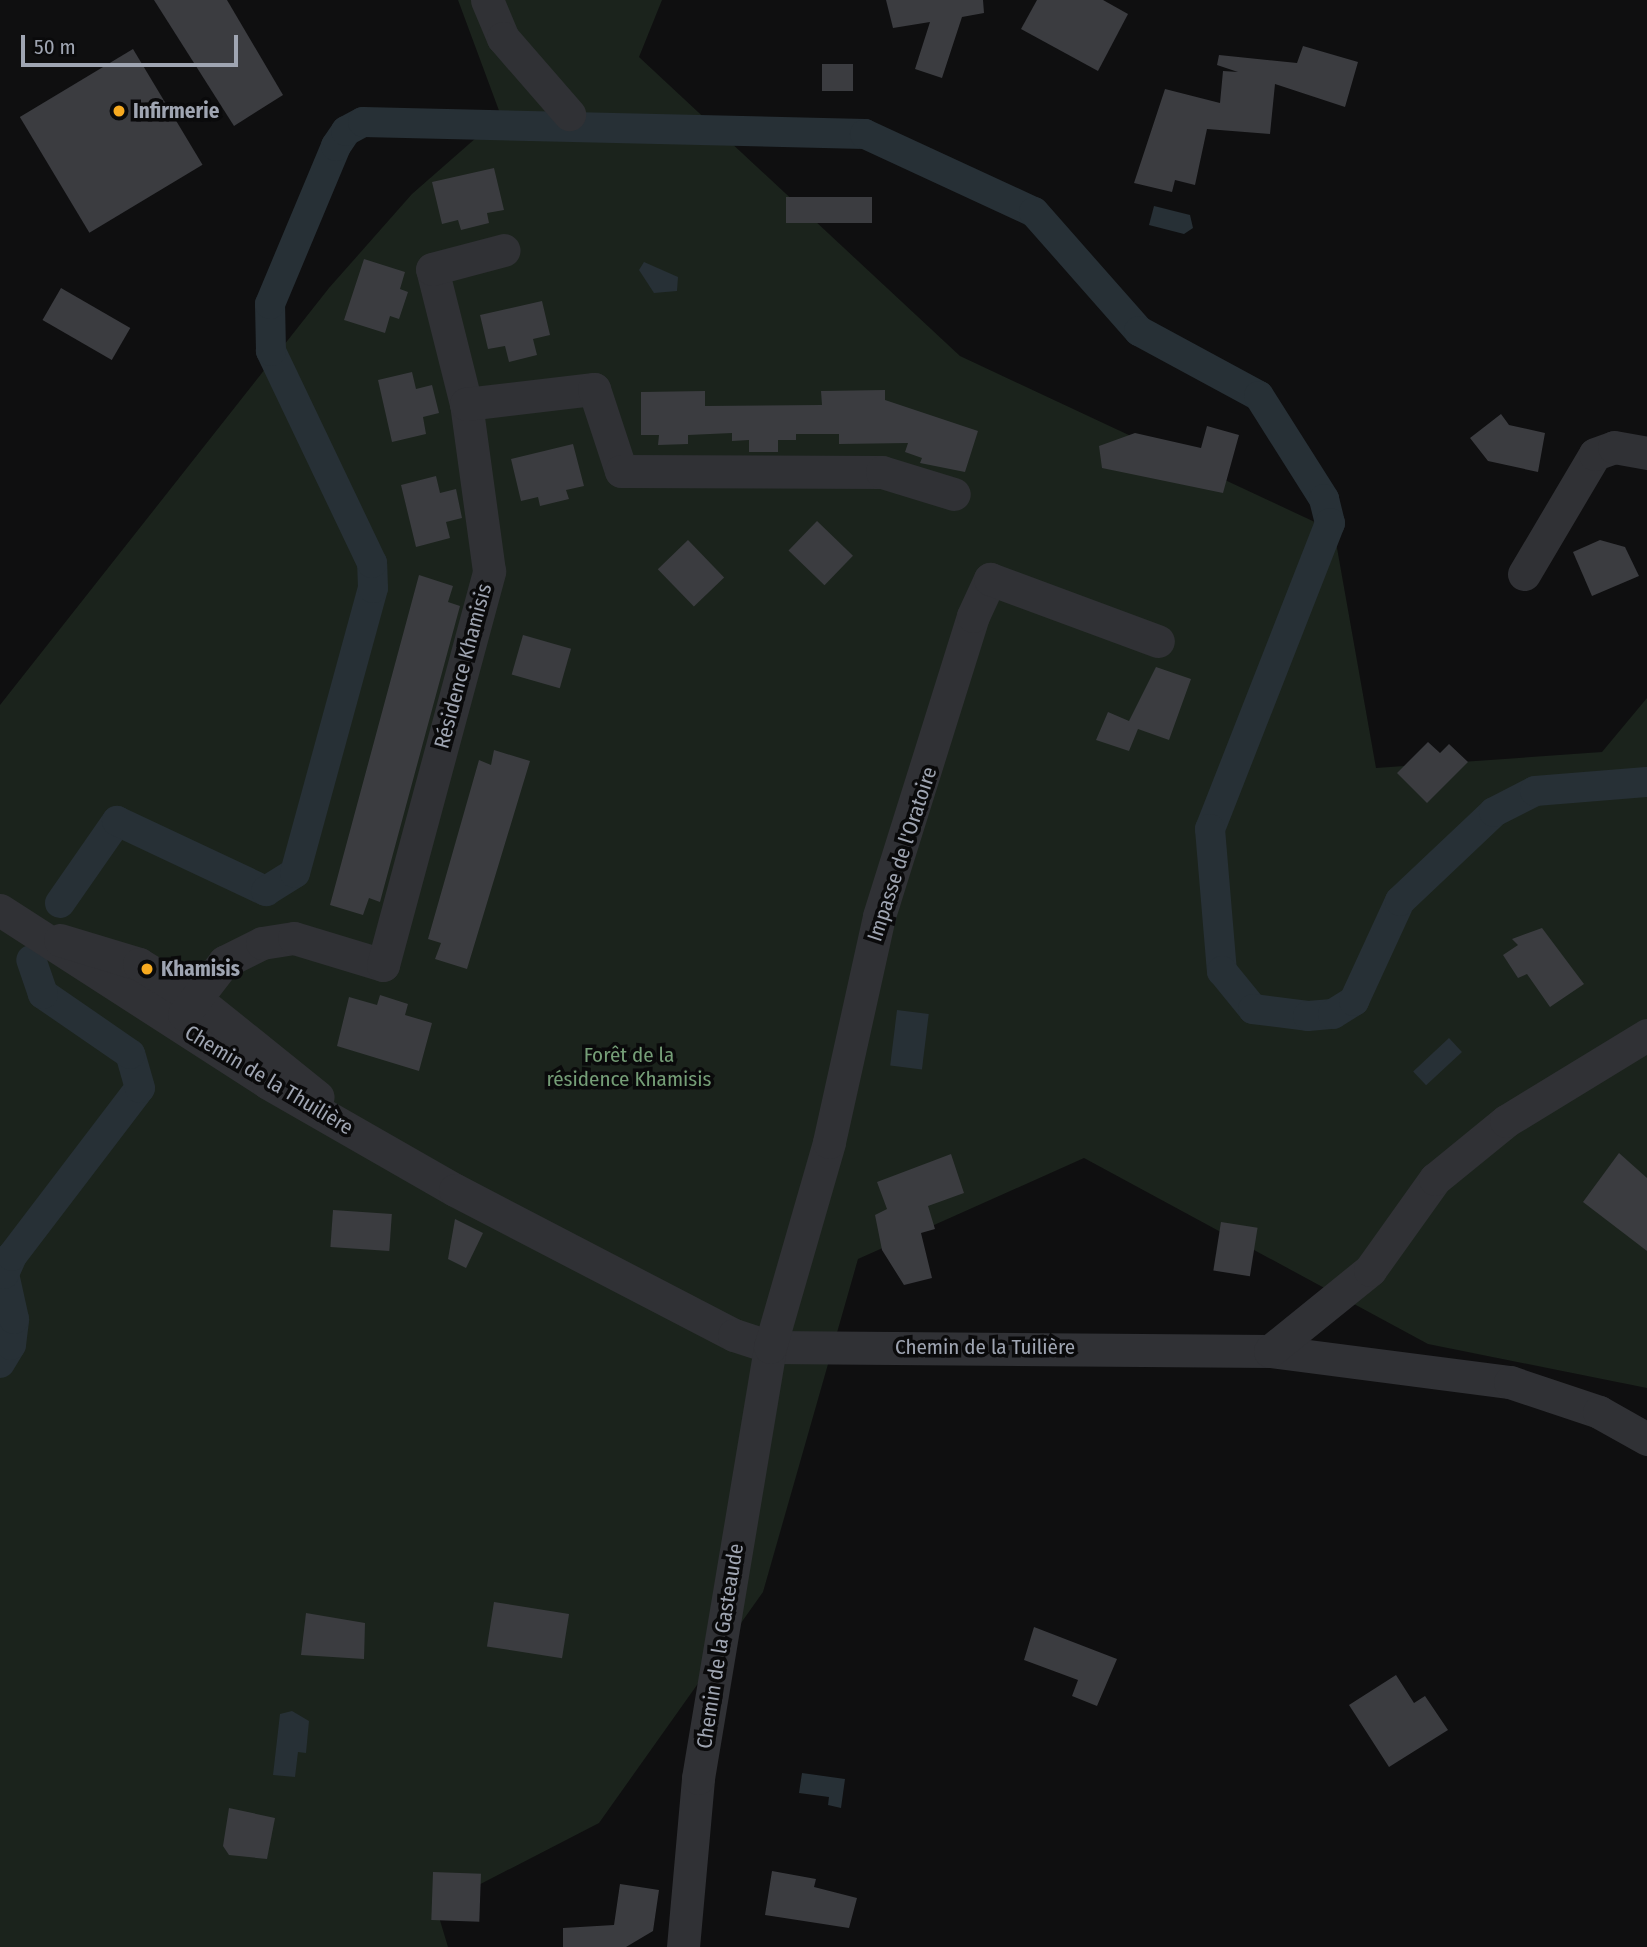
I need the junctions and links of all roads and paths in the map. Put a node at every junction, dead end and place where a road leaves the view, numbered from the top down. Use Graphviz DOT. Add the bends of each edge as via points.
graph roads {
  1 [pos="487,0"];
  2 [pos="569,114"];
  3 [pos="504,250"];
  4 [pos="466,404"];
  5 [pos="1647,453"];
  6 [pos="954,494"];
  7 [pos="1524,574"];
  8 [pos="1158,641"];
  9 [pos="0,910"];
  10 [pos="51,938"];
  11 [pos="189,1015"];
  12 [pos="1647,1035"];
  13 [pos="361,1135"];
  14 [pos="770,1347"];
  15 [pos="1270,1350"];
  16 [pos="1647,1439"];
  17 [pos="683,1947"];
  1 -- 2 [label="street" via="503,38"];
  3 -- 4 [label="street" via="432,269"];
  4 -- 6 [label="street" via="594,390 621,471 882,472"];
  4 -- 11 [label="street, Résidence Khamisis" via="489,571 383,965 294,937 262,943 224,962"];
  5 -- 7 [label="street" via="1614,447 1595,454"];
  8 -- 14 [label="street, Impasse de l'Oratoire" via="990,579 879,916 829,1142"];
  9 -- 10 [label="street, Chemin de la Thuilière"];
  10 -- 11 [label="street, Chemin de la Thuilière" via="107,981"];
  10 -- 11 [label="street, Chemin de la Thuilière" via="139,964"];
  11 -- 13 [label="street, Chemin de la Thuilière" via="280,1062"];
  12 -- 15 [label="street" via="1506,1121 1435,1180 1370,1270"];
  13 -- 14 [label="street, Chemin de la Tuilière" via="638,1286"];
  14 -- 15 [label="street, Chemin de la Tuilière"];
  14 -- 17 [label="street, Chemin de la Gasteaude" via="698,1778"];
  15 -- 16 [label="street, Chemin de la Tuilière" via="1510,1382 1599,1412"];
}
